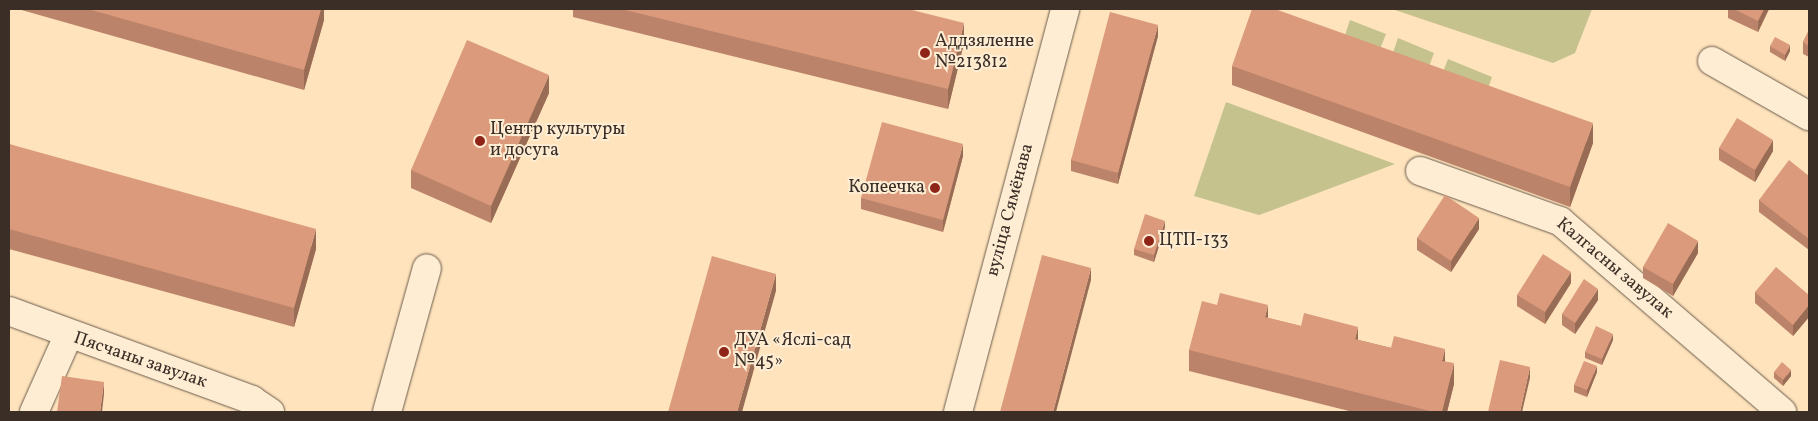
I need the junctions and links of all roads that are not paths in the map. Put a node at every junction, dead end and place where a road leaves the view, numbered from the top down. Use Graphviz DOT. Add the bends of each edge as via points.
graph roads {
  1 [pos="1065,9"];
  2 [pos="1712,61"];
  3 [pos="1809,116"];
  4 [pos="1420,171"];
  5 [pos="427,268"];
  6 [pos="9,311"];
  7 [pos="68,336"];
  8 [pos="34,412"];
  9 [pos="270,412"];
  10 [pos="387,412"];
  11 [pos="958,412"];
  12 [pos="1782,412"];
  1 -- 11 [label="street, вуліца Сямёнава"];
  2 -- 3 [label="street"];
  4 -- 12 [label="street, Калгасны завулак" via="1560,221"];
  5 -- 10 [label="street"];
  6 -- 7 [label="street, Пясчаны завулак"];
  7 -- 8 [label="street"];
  7 -- 9 [label="street, Пясчаны завулак" via="252,400"];
}
